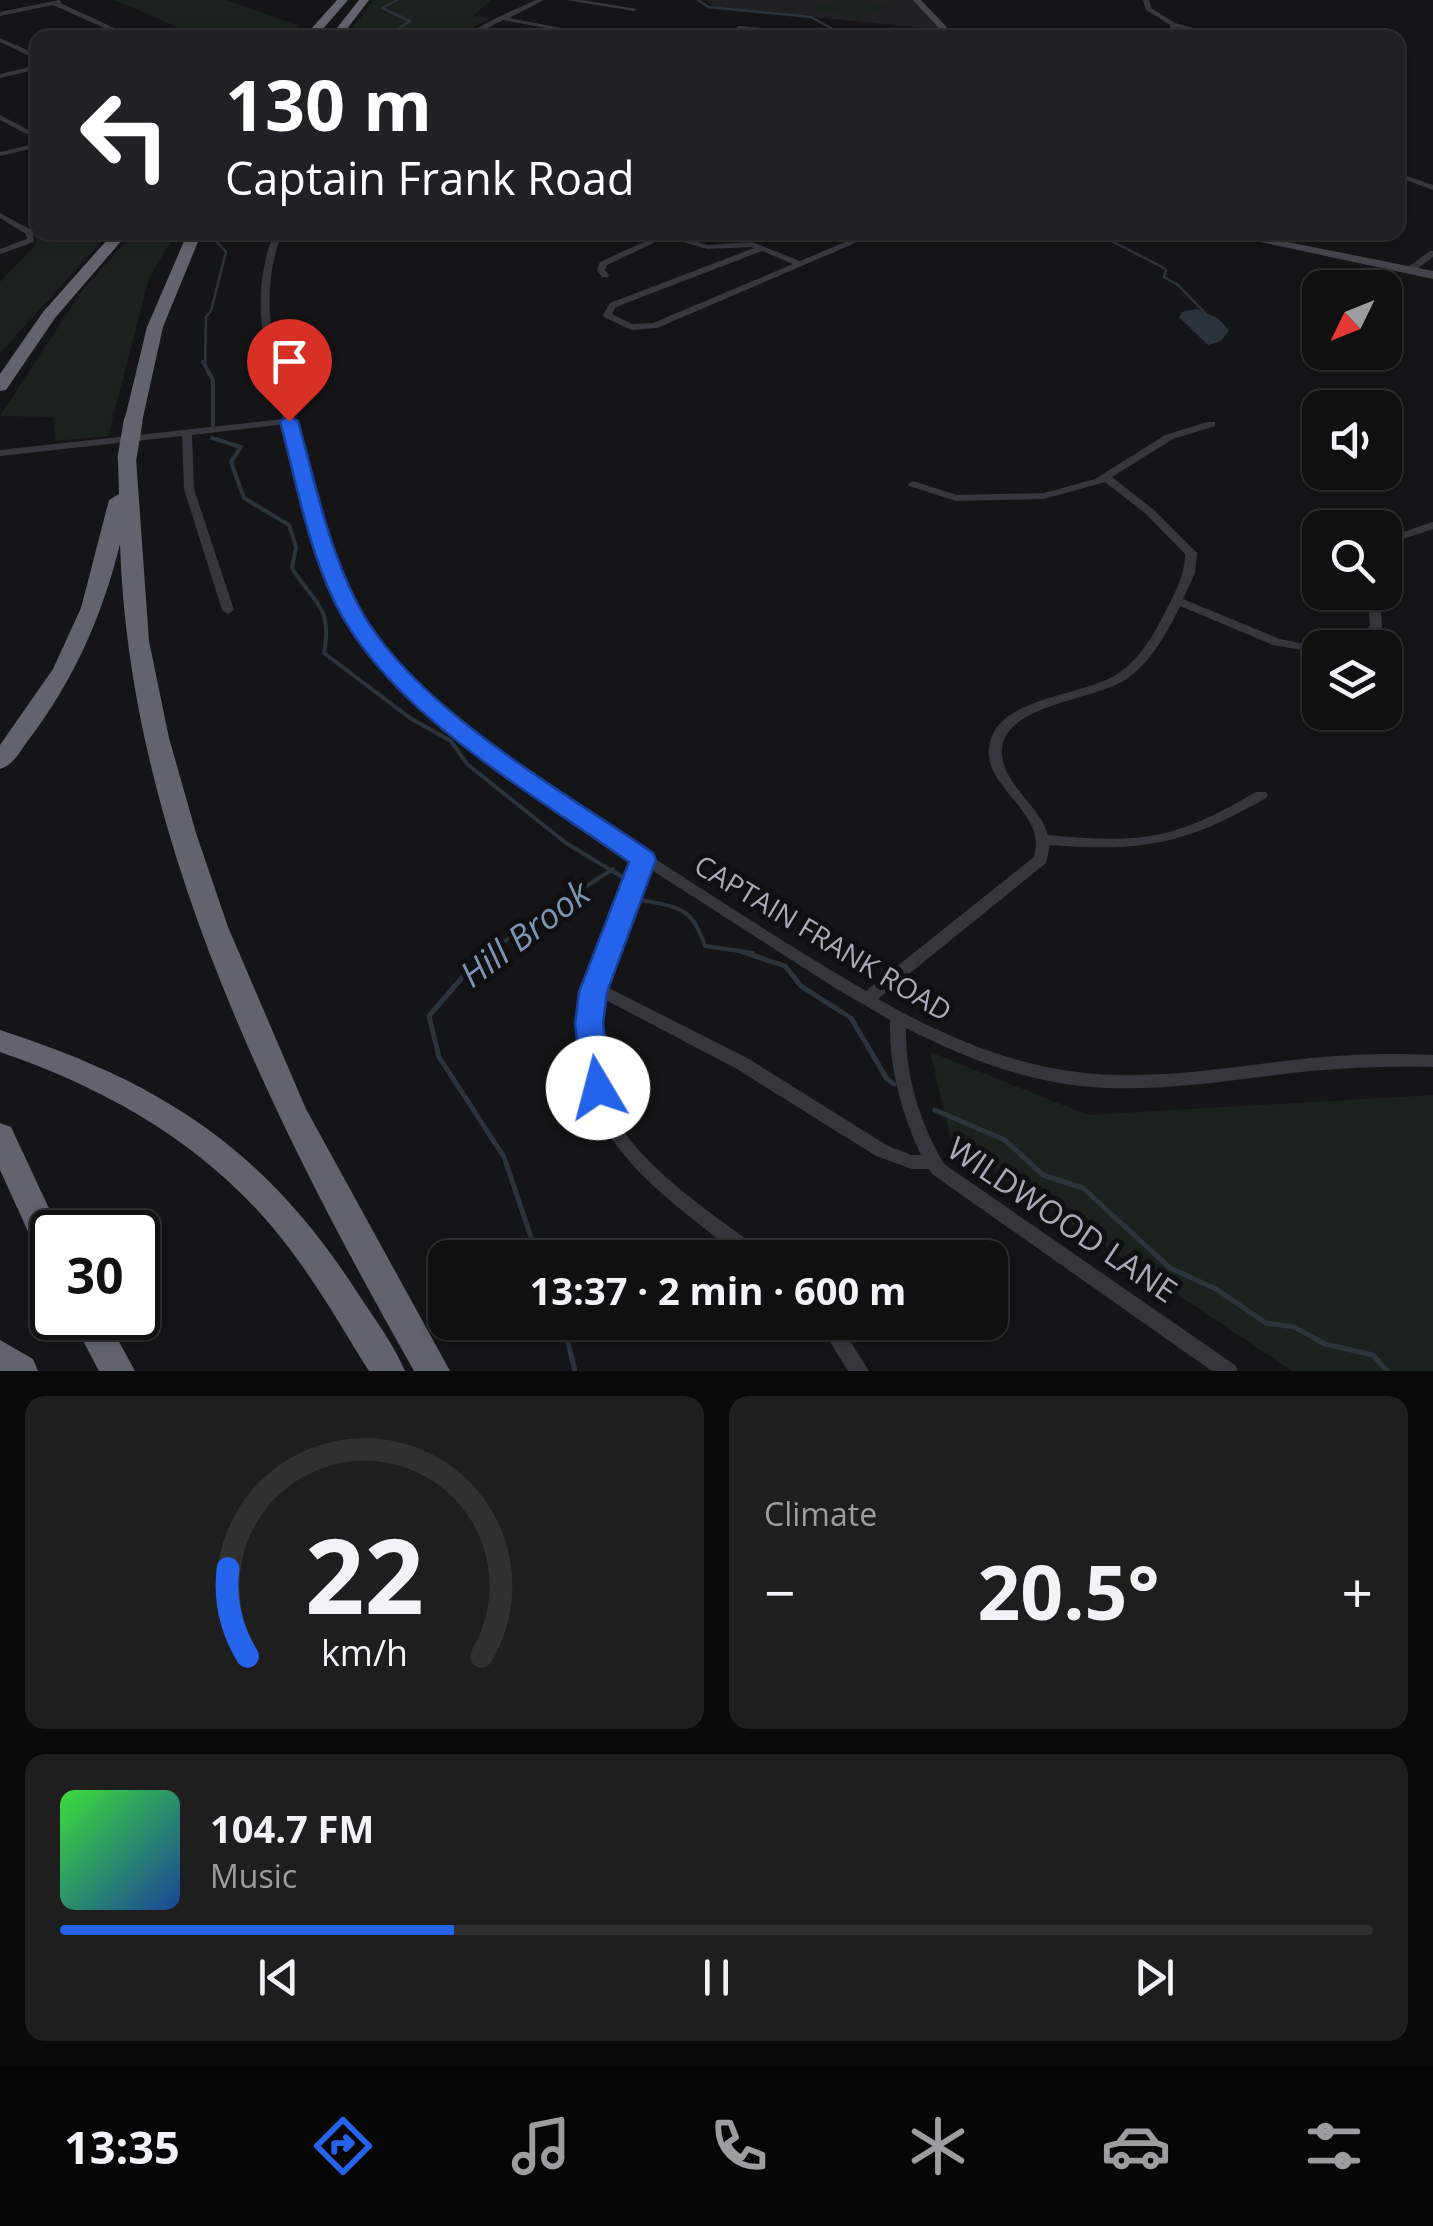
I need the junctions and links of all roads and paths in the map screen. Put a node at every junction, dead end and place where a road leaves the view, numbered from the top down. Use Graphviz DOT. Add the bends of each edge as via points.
graph roads {
  1 [pos="66,0"];
  2 [pos="343,0"];
  3 [pos="364,0"];
  4 [pos="541,0"];
  5 [pos="569,0"];
  6 [pos="917,0"];
  7 [pos="1146,0"];
  8 [pos="54,2"];
  9 [pos="0,5"];
  10 [pos="33,7"];
  11 [pos="634,9"];
  12 [pos="0,14"];
  13 [pos="498,18"];
  14 [pos="1173,24"];
  15 [pos="738,28"];
  16 [pos="115,30"];
  17 [pos="315,30"];
  18 [pos="340,30"];
  19 [pos="476,30"];
  20 [pos="567,30"];
  21 [pos="764,30"];
  22 [pos="945,30"];
  23 [pos="1175,30"];
  24 [pos="1196,30"];
  25 [pos="0,40"];
  26 [pos="30,54"];
  27 [pos="30,69"];
  28 [pos="0,76"];
  29 [pos="0,117"];
  30 [pos="30,137"];
  31 [pos="30,145"];
  32 [pos="0,154"];
  33 [pos="1405,178"];
  34 [pos="1433,188"];
  35 [pos="0,214"];
  36 [pos="30,234"];
  37 [pos="32,240"];
  38 [pos="115,240"];
  39 [pos="192,240"];
  40 [pos="275,240"];
  41 [pos="650,240"];
  42 [pos="679,240"];
  43 [pos="858,240"];
  44 [pos="1260,240"];
  45 [pos="762,248"];
  46 [pos="0,252"];
  47 [pos="1433,253"];
  48 [pos="799,264"];
  49 [pos="1410,269"];
  50 [pos="605,275"];
  51 [pos="1433,275"];
  52 [pos="0,386"];
  53 [pos="289,421"];
  54 [pos="1211,424"];
  55 [pos="188,432"];
  56 [pos="0,452"];
  57 [pos="127,458"];
  58 [pos="1106,478"];
  59 [pos="913,484"];
  60 [pos="1433,524"];
  61 [pos="1402,536"];
  62 [pos="1177,601"];
  63 [pos="228,610"];
  64 [pos="1302,647"];
  65 [pos="0,761"];
  66 [pos="1261,795"];
  67 [pos="1045,840"];
  68 [pos="644,860"];
  69 [pos="594,987"];
  70 [pos="868,998"];
  71 [pos="898,1017"];
  72 [pos="0,1042"];
  73 [pos="1433,1061"];
  74 [pos="0,1136"];
  75 [pos="934,1162"];
  76 [pos="34,1210"];
  77 [pos="734,1240"];
  78 [pos="100,1340"];
  79 [pos="839,1340"];
  80 [pos="0,1356"];
  81 [pos="21,1371"];
  82 [pos="118,1371"];
  83 [pos="388,1371"];
  84 [pos="433,1371"];
  85 [pos="859,1371"];
  86 [pos="1228,1371"];
  1 -- 8 [label="street"];
  2 -- 17 [label="highway"];
  3 -- 18 [label="highway"];
  4 -- 13 [label="street"];
  5 -- 11 [label="street"];
  6 -- 22 [label="street"];
  7 -- 14 [label="street" via="1148,9"];
  8 -- 10 [label="street"];
  8 -- 16 [label="street"];
  9 -- 10 [label="street"];
  10 -- 12 [label="street"];
  13 -- 19 [label="street"];
  13 -- 20 [label="street"];
  14 -- 23 [label="street"];
  14 -- 24 [label="street"];
  15 -- 21 [label="street"];
  25 -- 26 [label="street"];
  27 -- 28 [label="street"];
  29 -- 30 [label="street"];
  31 -- 32 [label="street"];
  33 -- 34 [label="street"];
  35 -- 36 [label="street"];
  37 -- 46 [label="street"];
  38 -- 52 [label="highway" via="49,315"];
  39 -- 57 [label="highway, bridge" via="156,326"];
  40 -- 53 [label="street, CAPTAIN FRANK ROAD" via="261,306"];
  41 -- 50 [label="street" via="604,264"];
  42 -- 45 [label="street"];
  43 -- 48 [label="street"];
  44 -- 49 [label="street"];
  45 -- 48 [label="street"];
  45 -- 48 [label="street" via="613,306 607,315 631,327 654,326"];
  47 -- 49 [label="street"];
  49 -- 51 [label="street"];
  53 -- 55 [label="street"];
  53 -- 68 [label="street, CAPTAIN FRANK ROAD" via="330,569 374,647 472,739"];
  54 -- 58 [label="street" via="1169,437"];
  55 -- 56 [label="street"];
  55 -- 63 [label="street" via="189,490"];
  57 -- 65 [label="highway" via="90,619 60,677"];
  57 -- 84 [label="highway" via="138,638 162,758 198,878 288,1099"];
  58 -- 59 [label="street" via="1009,500 956,498"];
  58 -- 62 [label="street" via="1192,553"];
  60 -- 61 [label="street"];
  62 -- 64 [label="street"];
  62 -- 67 [label="street" via="1160,636 1125,674 1021,714 1001,731 996,761 1038,819"];
  66 -- 67 [label="street" via="1156,843"];
  67 -- 70 [label="street" via="1033,868"];
  68 -- 69 [label="street"];
  68 -- 70 [label="street, CAPTAIN FRANK ROAD"];
  69 -- 75 [label="street, WILDWOOD LANE" via="743,1064 882,1152"];
  69 -- 77 [label="street" via="592,1056 614,1128 628,1148"];
  70 -- 71 [label="street, CAPTAIN FRANK ROAD"];
  71 -- 73 [label="street, CAPTAIN FRANK ROAD" via="984,1056 1097,1081"];
  71 -- 75 [label="street" via="916,1126"];
  72 -- 83 [label="highway" via="97,1074 219,1152 287,1220"];
  74 -- 76 [label="highway"];
  75 -- 86 [label="street, WILDWOOD LANE" via="971,1195"];
  78 -- 82 [label="highway"];
  79 -- 85 [label="street"];
  80 -- 81 [label="highway"];
}
